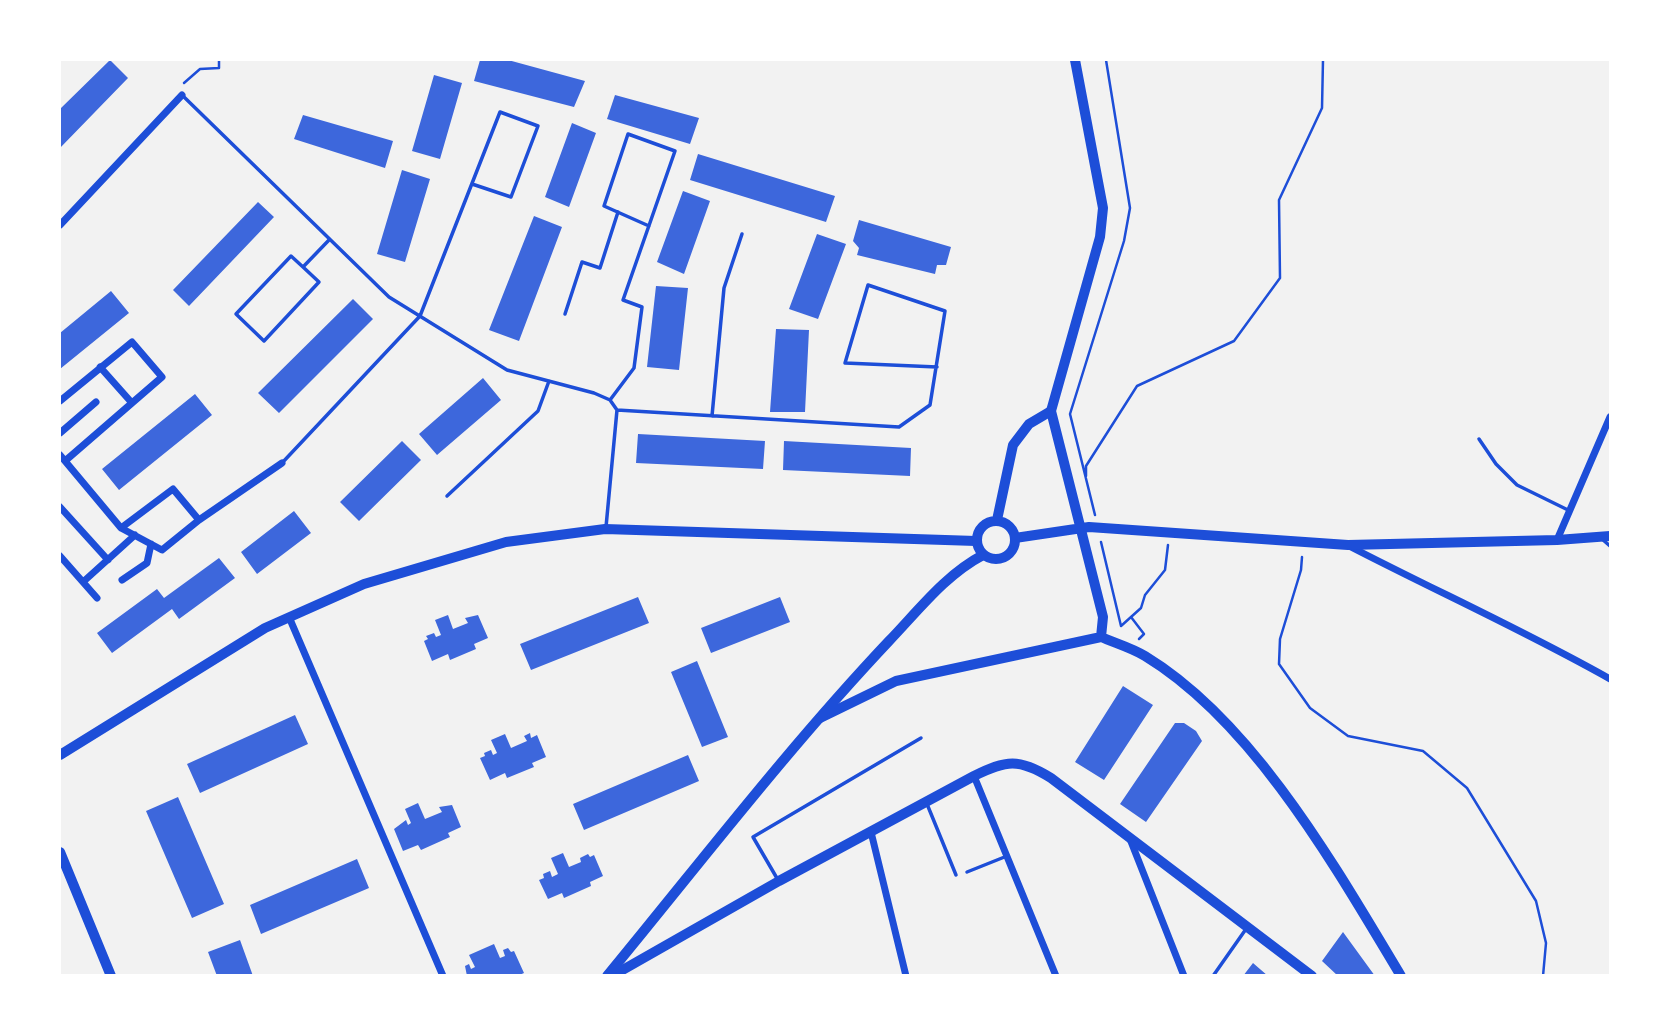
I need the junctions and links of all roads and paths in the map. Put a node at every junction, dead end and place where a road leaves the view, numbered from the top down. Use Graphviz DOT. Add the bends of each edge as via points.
graph roads {
  1 [pos="219,60"];
  2 [pos="1075,60"];
  3 [pos="1323,60"];
  4 [pos="196,74"];
  5 [pos="182,95"];
  6 [pos="472,184"];
  7 [pos="618,212"];
  8 [pos="60,225"];
  9 [pos="649,226"];
  10 [pos="742,234"];
  11 [pos="329,240"];
  12 [pos="303,267"];
  13 [pos="565,314"];
  14 [pos="420,316"];
  15 [pos="937,367"];
  16 [pos="100,368"];
  17 [pos="549,381"];
  18 [pos="610,400"];
  19 [pos="60,401"];
  20 [pos="96,402"];
  21 [pos="132,403"];
  22 [pos="617,410"];
  23 [pos="1051,411"];
  24 [pos="712,416"];
  25 [pos="1611,417"];
  26 [pos="60,433"];
  27 [pos="1479,439"];
  28 [pos="62,458"];
  29 [pos="282,463"];
  30 [pos="447,496"];
  31 [pos="60,507"];
  32 [pos="1088,508"];
  33 [pos="1569,511"];
  34 [pos="199,520"];
  35 [pos="997,520"];
  36 [pos="121,528"];
  37 [pos="605,529"];
  38 [pos="135,535"];
  39 [pos="1606,537"];
  40 [pos="1015,538"];
  41 [pos="1557,540"];
  42 [pos="976,541"];
  43 [pos="151,544"];
  44 [pos="1168,545"];
  45 [pos="1348,545"];
  46 [pos="1611,546"];
  47 [pos="983,555"];
  48 [pos="60,556"];
  49 [pos="1301,557"];
  50 [pos="108,560"];
  51 [pos="122,580"];
  52 [pos="83,582"];
  53 [pos="97,598"];
  54 [pos="1118,612"];
  55 [pos="289,617"];
  56 [pos="1131,617"];
  57 [pos="1101,637"];
  58 [pos="1139,639"];
  59 [pos="1611,679"];
  60 [pos="819,719"];
  61 [pos="921,738"];
  62 [pos="60,755"];
  63 [pos="974,776"];
  64 [pos="926,802"];
  65 [pos="870,832"];
  66 [pos="1130,838"];
  67 [pos="60,852"];
  68 [pos="1007,856"];
  69 [pos="967,872"];
  70 [pos="956,875"];
  71 [pos="779,881"];
  72 [pos="1247,927"];
  73 [pos="111,975"];
  74 [pos="443,975"];
  75 [pos="609,975"];
  76 [pos="906,975"];
  77 [pos="1056,975"];
  78 [pos="1184,975"];
  79 [pos="1213,975"];
  80 [pos="1312,975"];
  81 [pos="1401,975"];
  82 [pos="1544,975"];
  1 -- 4 [label="path" via="219,68 200,69"];
  2 -- 23 [label="street" via="1103,208 1100,237"];
  3 -- 32 [label="path" via="1322,108 1279,200 1280,278 1234,341 1137,386 1086,466"];
  5 -- 8 [label="street"];
  5 -- 11 [label="lane"];
  6 -- 6 [label="lane" via="500,112 538,126 511,197"];
  6 -- 14 [label="lane"];
  7 -- 9 [label="lane"];
  7 -- 9 [label="lane" via="604,206 628,134 675,151"];
  7 -- 13 [label="lane" via="600,268 582,262"];
  9 -- 18 [label="lane" via="622,300 642,307 634,368"];
  10 -- 24 [label="lane" via="724,288"];
  11 -- 12 [label="lane"];
  11 -- 14 [label="lane" via="389,297"];
  12 -- 12 [label="lane" via="291,256 236,314 264,341 319,282"];
  14 -- 17 [label="lane" via="507,370"];
  14 -- 29 [label="lane"];
  15 -- 15 [label="lane" via="945,310 868,285 845,363"];
  15 -- 24 [label="lane" via="930,405 899,427"];
  16 -- 19 [label="street"];
  16 -- 21 [label="street"];
  16 -- 21 [label="street" via="132,341 162,377"];
  17 -- 18 [label="lane"];
  17 -- 30 [label="lane" via="538,411"];
  18 -- 22 [label="lane"];
  20 -- 26 [label="street"];
  21 -- 28 [label="street"];
  22 -- 24 [label="lane"];
  22 -- 37 [label="lane"];
  23 -- 35 [label="main road" via="1028,424 1013,445"];
  23 -- 57 [label="street" via="1102,617"];
  25 -- 33 [label="street"];
  27 -- 33 [label="lane" via="1517,485"];
  28 -- 36 [label="street"];
  29 -- 34 [label="street"];
  31 -- 50 [label="street"];
  33 -- 41 [label="street"];
  34 -- 36 [label="street" via="173,489"];
  34 -- 43 [label="street" via="162,550"];
  35 -- 40 [label="main road" via="1012,530"];
  35 -- 42 [label="main road" via="983,527"];
  36 -- 38 [label="street"];
  37 -- 42 [label="street"];
  37 -- 55 [label="street" via="506,542 363,584"];
  38 -- 43 [label="street"];
  38 -- 50 [label="street"];
  39 -- 41 [label="street"];
  39 -- 46 [label="lane"];
  40 -- 45 [label="street" via="1089,527"];
  40 -- 47 [label="main road" via="1010,552 1000,558"];
  41 -- 45 [label="street"];
  42 -- 47 [label="main road"];
  43 -- 51 [label="street" via="147,563"];
  44 -- 56 [label="path" via="1165,570"];
  45 -- 59 [label="street"];
  47 -- 60 [label="main road" via="948,579"];
  48 -- 52 [label="street"];
  49 -- 82 [label="path" via="1280,639 1279,664 1310,708 1348,736 1423,751 1467,788 1536,901 1546,943"];
  50 -- 52 [label="street"];
  52 -- 53 [label="street"];
  54 -- 56 [label="path" via="1121,626"];
  55 -- 62 [label="street"];
  55 -- 74 [label="street"];
  56 -- 58 [label="path" via="1144,634"];
  57 -- 60 [label="street" via="897,681"];
  57 -- 81 [label="street" via="1143,654 1201,696 1260,763 1334,864"];
  60 -- 75 [label="main road"];
  61 -- 71 [label="lane" via="753,837"];
  63 -- 64 [label="street"];
  63 -- 66 [label="street" via="998,764 1016,762 1035,768"];
  63 -- 68 [label="street"];
  64 -- 65 [label="street"];
  64 -- 70 [label="lane"];
  65 -- 71 [label="street"];
  65 -- 76 [label="street"];
  66 -- 72 [label="street"];
  66 -- 78 [label="street"];
  67 -- 73 [label="street"];
  68 -- 69 [label="lane"];
  68 -- 77 [label="street"];
  71 -- 75 [label="street"];
  72 -- 79 [label="lane"];
  72 -- 80 [label="street"];
}
